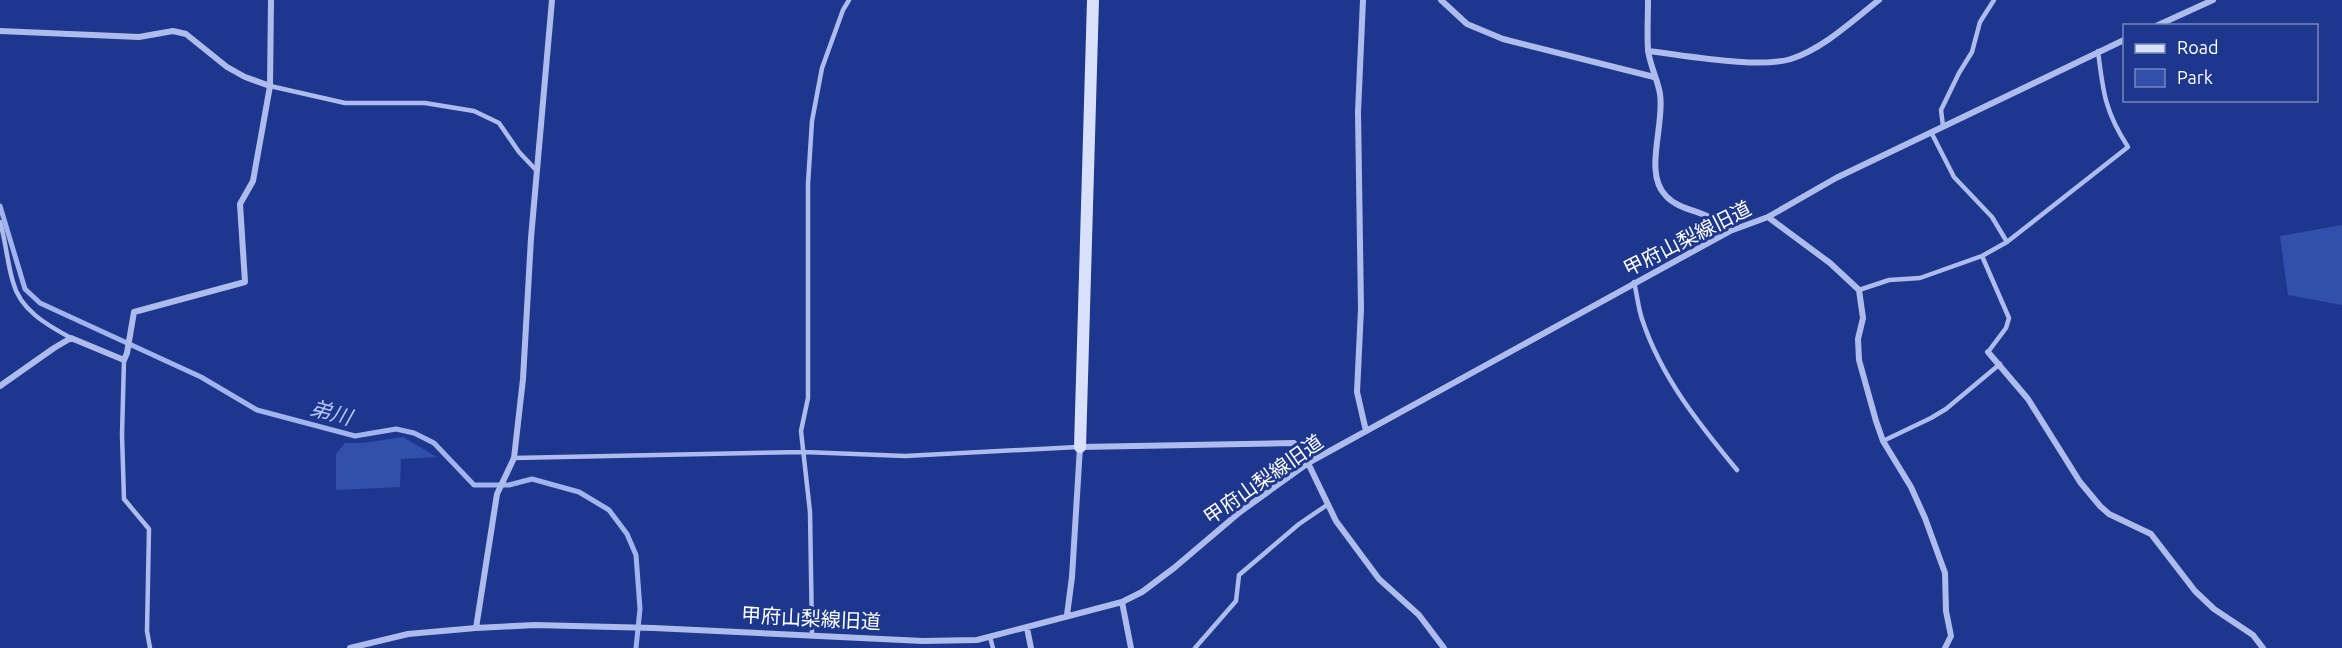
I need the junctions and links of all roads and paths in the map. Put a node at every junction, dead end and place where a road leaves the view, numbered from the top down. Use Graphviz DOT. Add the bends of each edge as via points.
graph roads {
  1 [pos="271,0"];
  2 [pos="552,0"];
  3 [pos="849,0"];
  4 [pos="1093,0"];
  5 [pos="1363,0"];
  6 [pos="1441,0"];
  7 [pos="1648,0"];
  8 [pos="1879,0"];
  9 [pos="1994,0"];
  10 [pos="2213,0"];
  11 [pos="2160,24"];
  12 [pos="0,31"];
  13 [pos="2123,39"];
  14 [pos="1648,51"];
  15 [pos="2098,51"];
  16 [pos="1654,77"];
  17 [pos="270,86"];
  18 [pos="1943,126"];
  19 [pos="1931,132"];
  20 [pos="536,170"];
  21 [pos="1768,216"];
  22 [pos="0,222"];
  23 [pos="1730,231"];
  24 [pos="2007,242"];
  25 [pos="1982,256"];
  26 [pos="1634,282"];
  27 [pos="1859,290"];
  28 [pos="71,338"];
  29 [pos="1988,352"];
  30 [pos="124,360"];
  31 [pos="2000,364"];
  32 [pos="0,386"];
  33 [pos="1366,431"];
  34 [pos="1883,441"];
  35 [pos="1080,447"];
  36 [pos="804,452"];
  37 [pos="514,459"];
  38 [pos="1308,463"];
  39 [pos="1737,470"];
  40 [pos="1327,505"];
  41 [pos="1122,602"];
  42 [pos="1067,615"];
  43 [pos="476,628"];
  44 [pos="1027,628"];
  45 [pos="812,634"];
  46 [pos="990,637"];
  47 [pos="150,648"];
  48 [pos="350,648"];
  49 [pos="993,648"];
  50 [pos="1031,648"];
  51 [pos="1131,648"];
  52 [pos="1195,648"];
  53 [pos="1444,648"];
  54 [pos="1945,648"];
  55 [pos="2263,648"];
  1 -- 17 [label="street"];
  2 -- 20 [label="street"];
  3 -- 36 [label="lane" via="822,68 812,121 808,184 808,398 801,431"];
  4 -- 35 [label="street"];
  5 -- 33 [label="street" via="1358,112 1361,309 1357,392"];
  6 -- 16 [label="street" via="1467,24 1503,39"];
  7 -- 14 [label="street"];
  8 -- 14 [label="street" via="1818,46 1790,59 1766,63"];
  9 -- 18 [label="lane" via="1980,22 1972,52 1941,110"];
  10 -- 11 [label="street"];
  12 -- 17 [label="street" via="139,37 172,31 186,34 227,67"];
  13 -- 15 [label="street, 甲府山梨線旧道"];
  14 -- 16 [label="street"];
  15 -- 18 [label="street, 甲府山梨線旧道"];
  15 -- 24 [label="lane" via="2103,95 2128,147"];
  16 -- 23 [label="street" via="1660,94 1654,172 1660,188 1667,198 1687,210 1711,217"];
  17 -- 20 [label="lane" via="345,103 425,102 474,111 499,123"];
  17 -- 30 [label="street" via="254,181 240,204 245,282 134,312"];
  18 -- 19 [label="street, 甲府山梨線旧道"];
  19 -- 21 [label="street, 甲府山梨線旧道"];
  19 -- 24 [label="lane" via="1954,177 1992,217"];
  20 -- 37 [label="street" via="525,357"];
  21 -- 23 [label="street, 甲府山梨線旧道"];
  21 -- 27 [label="street"];
  22 -- 28 [label="lane" via="13,283 26,306 46,325"];
  23 -- 26 [label="street, 甲府山梨線旧道"];
  24 -- 25 [label="lane"];
  25 -- 27 [label="lane" via="1920,278 1889,280"];
  25 -- 29 [label="lane" via="2009,318"];
  26 -- 33 [label="street, 甲府山梨線旧道"];
  26 -- 39 [label="lane" via="1642,319 1674,388"];
  27 -- 34 [label="street" via="1863,318 1859,360"];
  28 -- 30 [label="street"];
  28 -- 32 [label="street"];
  29 -- 31 [label="street"];
  30 -- 47 [label="lane" via="124,499 149,529"];
  31 -- 34 [label="lane" via="1946,409"];
  31 -- 55 [label="street" via="2100,506 2151,534 2195,591 2253,635"];
  33 -- 38 [label="street, 甲府山梨線旧道"];
  34 -- 54 [label="street" via="1911,487 1945,573 1951,636"];
  35 -- 36 [label="lane" via="905,456"];
  35 -- 38 [label="street" via="1294,443"];
  35 -- 42 [label="street"];
  36 -- 37 [label="lane"];
  36 -- 45 [label="lane" via="810,512"];
  37 -- 43 [label="street" via="497,494"];
  38 -- 40 [label="street"];
  38 -- 41 [label="street, 甲府山梨線旧道" via="1240,512 1142,592"];
  40 -- 52 [label="lane" via="1239,575 1236,601"];
  40 -- 53 [label="street" via="1379,579 1419,615"];
  41 -- 42 [label="street, 甲府山梨線旧道"];
  41 -- 51 [label="street"];
  42 -- 44 [label="street, 甲府山梨線旧道"];
  43 -- 45 [label="street, 甲府山梨線旧道" via="654,627"];
  43 -- 48 [label="street, 甲府山梨線旧道" via="408,634"];
  44 -- 46 [label="street, 甲府山梨線旧道"];
  44 -- 50 [label="street"];
  45 -- 46 [label="street, 甲府山梨線旧道" via="922,641"];
  46 -- 49 [label="lane"];
}
